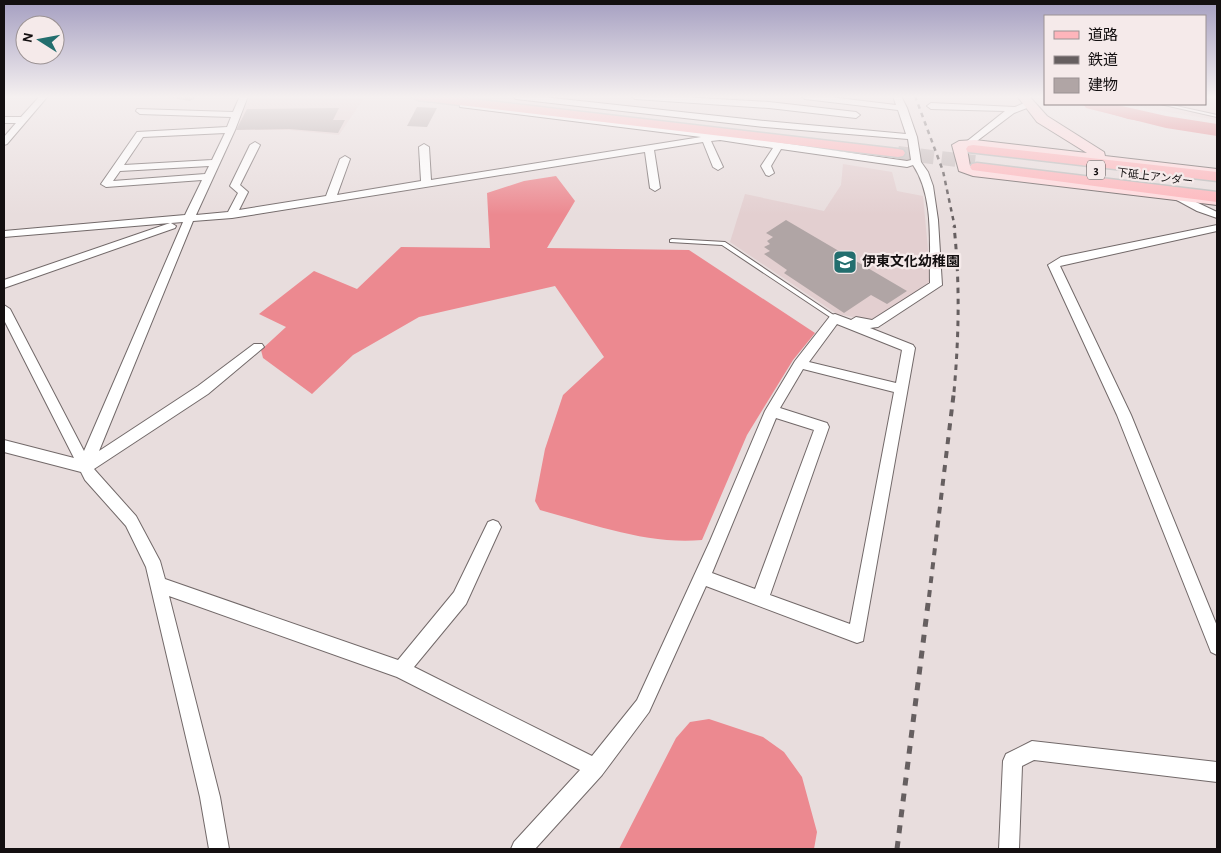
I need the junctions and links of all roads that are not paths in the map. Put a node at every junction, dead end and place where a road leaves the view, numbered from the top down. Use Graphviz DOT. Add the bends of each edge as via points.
graph roads {
  1 [pos="138,136"];
  2 [pos="228,136"];
  3 [pos="710,136"];
  4 [pos="779,136"];
  5 [pos="781,136"];
  6 [pos="782,136"];
  7 [pos="794,136"];
  8 [pos="902,136"];
  9 [pos="991,136"];
  10 [pos="1068,136"];
  11 [pos="720,137"];
  12 [pos="790,137"];
  13 [pos="706,140"];
  14 [pos="255,145"];
  15 [pos="424,147"];
  16 [pos="903,147"];
  17 [pos="649,149"];
  18 [pos="973,156"];
  19 [pos="345,159"];
  20 [pos="1114,160"];
  21 [pos="916,162"];
  22 [pos="216,163"];
  23 [pos="718,167"];
  24 [pos="117,168"];
  25 [pos="770,173"];
  26 [pos="1217,173"];
  27 [pos="209,177"];
  28 [pos="1217,177"];
  29 [pos="426,184"];
  30 [pos="1217,184"];
  31 [pos="655,188"];
  32 [pos="1217,191"];
  33 [pos="1177,196"];
  34 [pos="330,199"];
  35 [pos="1217,199"];
  36 [pos="232,215"];
  37 [pos="1217,215"];
  38 [pos="185,220"];
  39 [pos="1217,228"];
  40 [pos="4,234"];
  41 [pos="672,241"];
  42 [pos="4,284"];
  43 [pos="4,309"];
  44 [pos="835,318"];
  45 [pos="258,347"];
  46 [pos="800,364"];
  47 [pos="901,389"];
  48 [pos="772,411"];
  49 [pos="4,446"];
  50 [pos="85,467"];
  51 [pos="493,527"];
  52 [pos="702,577"];
  53 [pos="158,584"];
  54 [pos="760,599"];
  55 [pos="1217,646"];
  56 [pos="401,670"];
  57 [pos="595,768"];
  58 [pos="1217,772"];
  59 [pos="219,849"];
  60 [pos="521,849"];
  61 [pos="1009,849"];
  1 -- 24 [label="street"];
  2 -- 22 [label="street"];
  3 -- 11 [label="street"];
  4 -- 12 [label="main road"];
  5 -- 12 [label="main road"];
  6 -- 12 [label="street"];
  7 -- 12 [label="street"];
  8 -- 16 [label="street"];
  9 -- 18 [label="street"];
  10 -- 20 [label="main road" via="1096,154"];
  11 -- 12 [label="street"];
  11 -- 13 [label="street"];
  12 -- 16 [label="street"];
  12 -- 16 [label="main road" via="822,148"];
  12 -- 21 [label="street" via="854,157 907,164"];
  12 -- 25 [label="street" via="766,166"];
  13 -- 17 [label="street"];
  13 -- 23 [label="street"];
  14 -- 36 [label="street" via="235,186 243,192"];
  15 -- 29 [label="street"];
  16 -- 21 [label="street"];
  17 -- 29 [label="street"];
  17 -- 31 [label="street"];
  18 -- 20 [label="main road"];
  18 -- 28 [label="main road, 3"];
  18 -- 30 [label="main road, 下砥上アンダー / 3"];
  18 -- 32 [label="main road, 下砥上アンダー / 3"];
  18 -- 33 [label="main road" via="958,145 964,168 973,172"];
  18 -- 35 [label="main road, 3"];
  19 -- 34 [label="street"];
  20 -- 26 [label="main road"];
  21 -- 44 [label="street" via="922,168 930,199 936,285 874,324"];
  22 -- 24 [label="street"];
  22 -- 27 [label="street"];
  24 -- 27 [label="street" via="106,184"];
  27 -- 38 [label="street"];
  29 -- 34 [label="street"];
  33 -- 35 [label="main road"];
  33 -- 37 [label="street"];
  34 -- 36 [label="street"];
  36 -- 38 [label="street"];
  38 -- 40 [label="street"];
  38 -- 42 [label="street"];
  38 -- 50 [label="street"];
  39 -- 55 [label="street" via="1054,264 1124,415"];
  41 -- 44 [label="lane" via="723,243"];
  43 -- 50 [label="street"];
  44 -- 46 [label="street"];
  44 -- 47 [label="street" via="909,348"];
  45 -- 50 [label="street" via="203,390"];
  46 -- 47 [label="street"];
  46 -- 48 [label="street"];
  47 -- 54 [label="street" via="857,635"];
  48 -- 52 [label="street"];
  48 -- 54 [label="street" via="822,427"];
  49 -- 50 [label="street"];
  50 -- 53 [label="street" via="131,521 154,566"];
  51 -- 56 [label="street" via="460,598"];
  52 -- 54 [label="street"];
  52 -- 57 [label="street" via="643,706"];
  53 -- 56 [label="street"];
  53 -- 59 [label="street" via="210,797"];
  56 -- 57 [label="street"];
  57 -- 60 [label="street"];
  58 -- 61 [label="street" via="1032,750 1013,761"];
}
